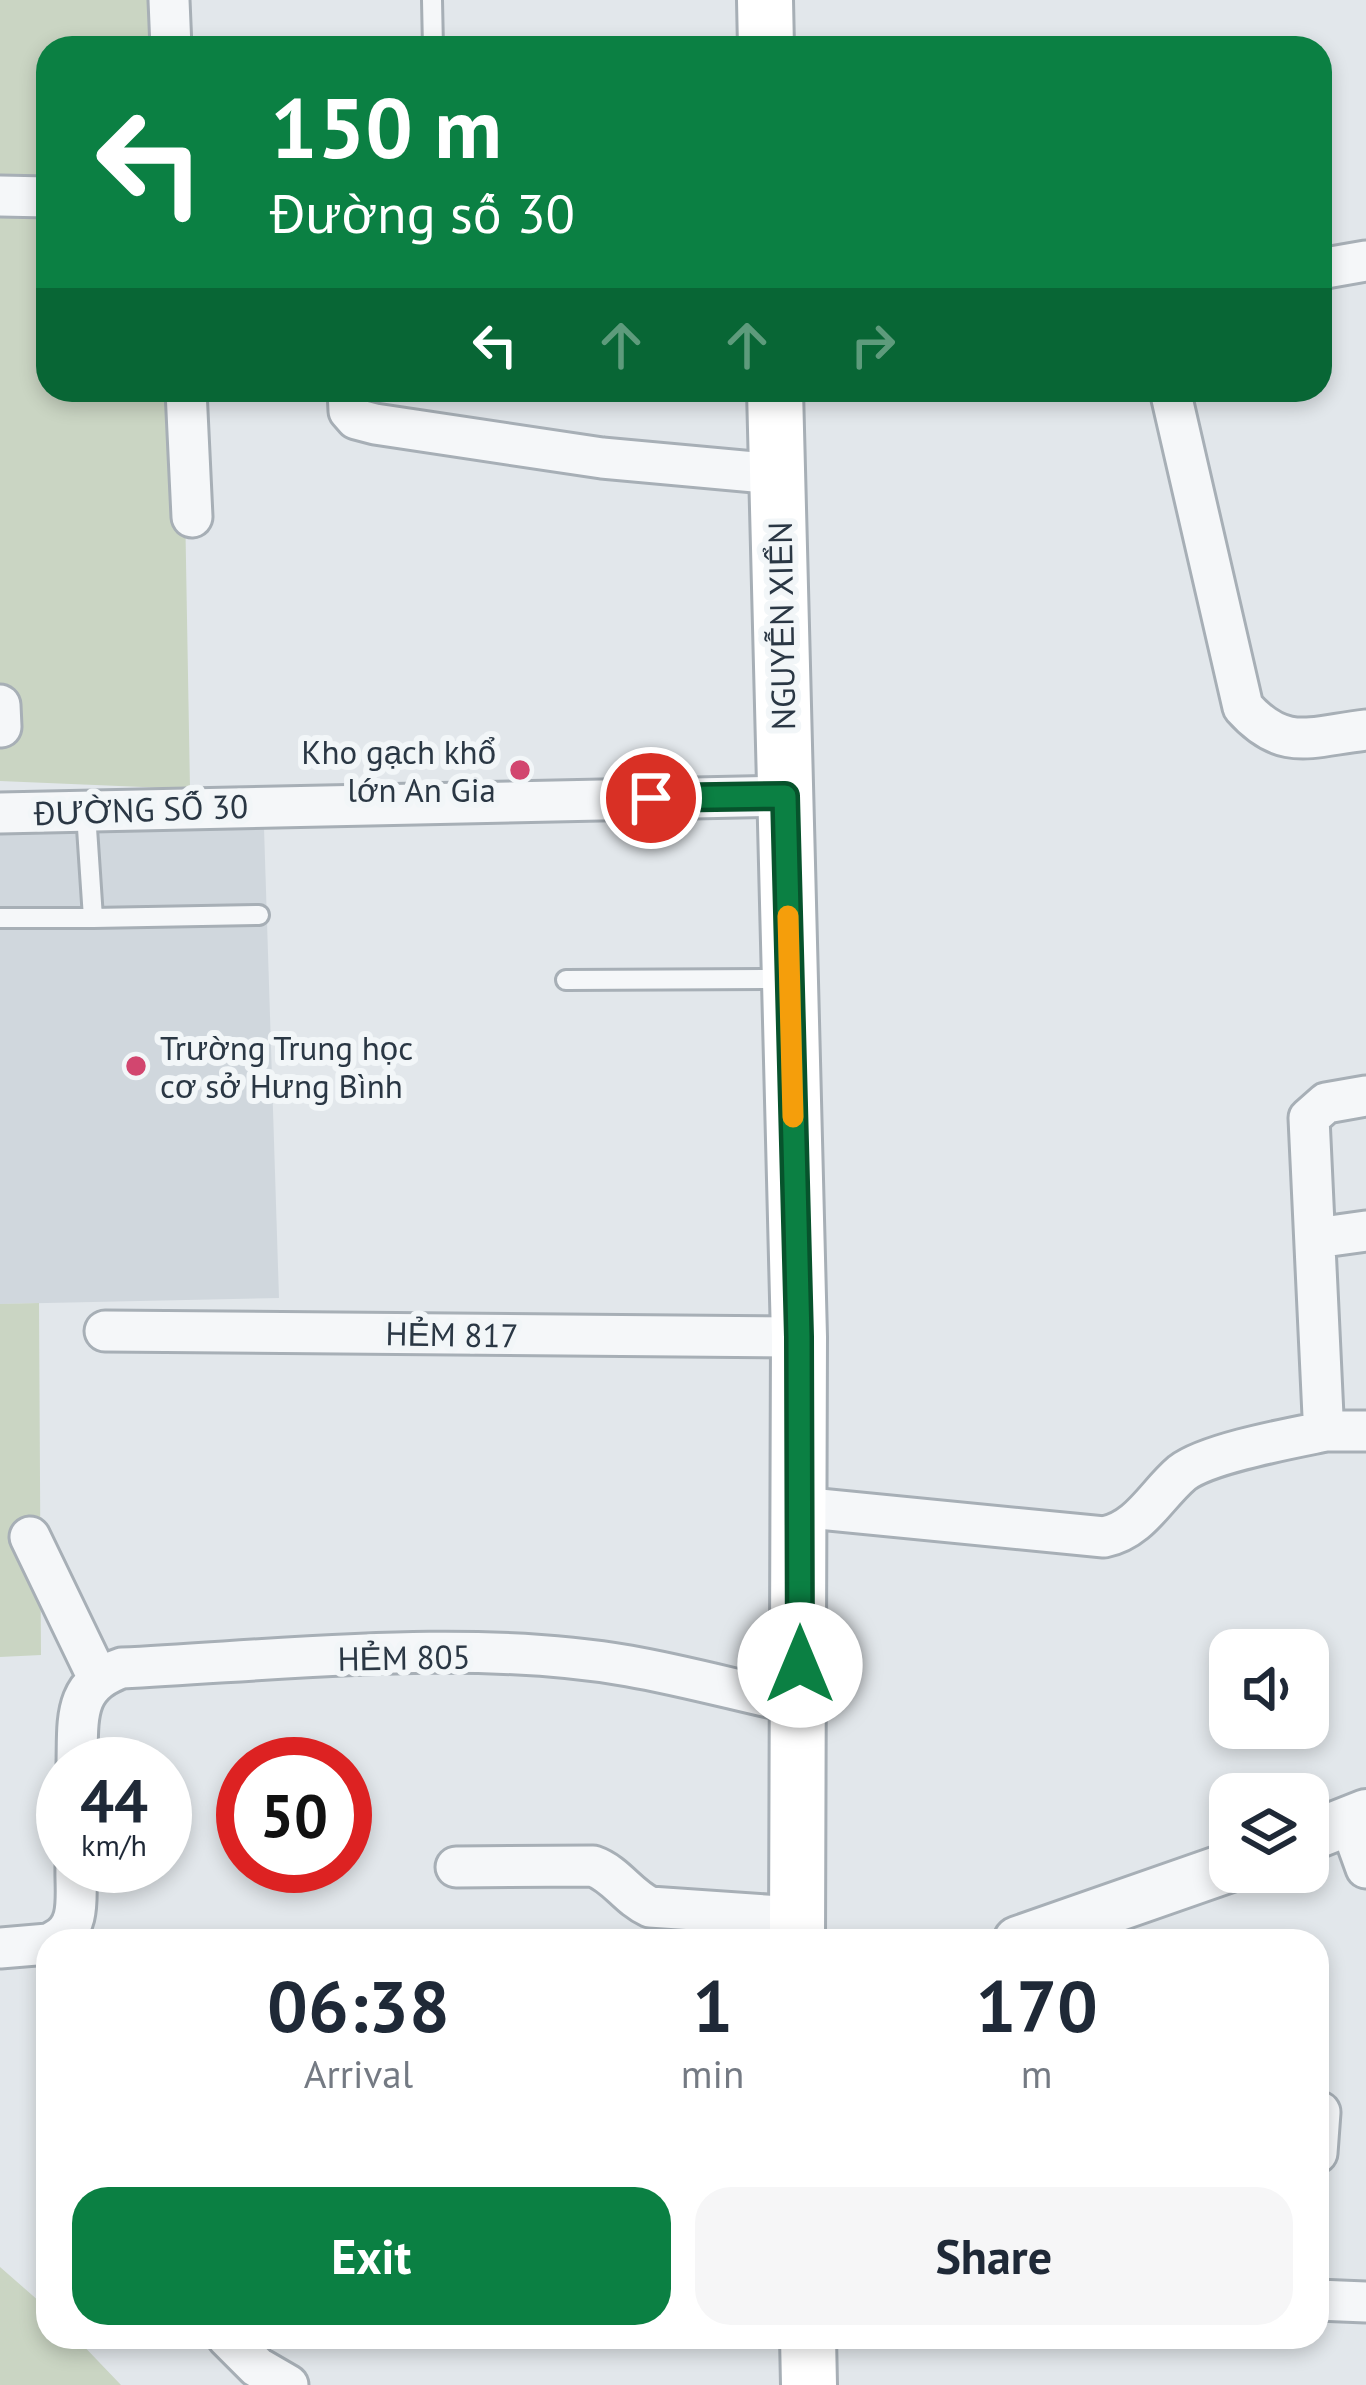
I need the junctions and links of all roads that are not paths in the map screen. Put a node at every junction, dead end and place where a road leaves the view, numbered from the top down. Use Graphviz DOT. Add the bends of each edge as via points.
graph roads {
  1 [pos="169,0"];
  2 [pos="432,0"];
  3 [pos="765,0"];
  4 [pos="170,36"];
  5 [pos="432,36"];
  6 [pos="766,36"];
  7 [pos="0,196"];
  8 [pos="36,197"];
  9 [pos="1366,261"];
  10 [pos="1332,266"];
  11 [pos="186,402"];
  12 [pos="349,402"];
  13 [pos="775,402"];
  14 [pos="1173,402"];
  15 [pos="777,474"];
  16 [pos="192,517"];
  17 [pos="0,705"];
  18 [pos="1,727"];
  19 [pos="1366,730"];
  20 [pos="785,796"];
  21 [pos="0,813"];
  22 [pos="86,813"];
  23 [pos="259,915"];
  24 [pos="0,918"];
  25 [pos="93,918"];
  26 [pos="789,979"];
  27 [pos="566,980"];
  28 [pos="1366,1096"];
  29 [pos="1366,1231"];
  30 [pos="1316,1238"];
  31 [pos="105,1331"];
  32 [pos="799,1337"];
  33 [pos="1326,1431"];
  34 [pos="1366,1432"];
  35 [pos="799,1507"];
  36 [pos="30,1537"];
  37 [pos="97,1676"];
  38 [pos="800,1704"];
  39 [pos="78,1737"];
  40 [pos="1341,1824"];
  41 [pos="456,1868"];
  42 [pos="1366,1868"];
  43 [pos="1209,1874"];
  44 [pos="76,1893"];
  45 [pos="70,1929"];
  46 [pos="796,1929"];
  47 [pos="1052,1929"];
  48 [pos="36,1944"];
  49 [pos="0,1948"];
  50 [pos="1329,2300"];
  51 [pos="1366,2302"];
  52 [pos="239,2349"];
  53 [pos="808,2349"];
  54 [pos="288,2385"];
  55 [pos="809,2385"];
  1 -- 4 [label="street"];
  2 -- 5 [label="lane"];
  3 -- 6 [label="main road"];
  7 -- 8 [label="street"];
  9 -- 10 [label="street"];
  11 -- 16 [label="street"];
  12 -- 15 [label="street" via="356,419 375,424"];
  13 -- 15 [label="main road, NGUYỄN XIỂN"];
  14 -- 19 [label="street" via="1243,707 1262,729 1291,739"];
  15 -- 20 [label="main road, NGUYỄN XIỂN"];
  17 -- 18 [label="street"];
  20 -- 22 [label="street, ĐƯỜNG SỐ 30"];
  20 -- 26 [label="main road, NGUYỄN XIỂN"];
  21 -- 22 [label="street, ĐƯỜNG SỐ 30"];
  22 -- 25 [label="lane"];
  23 -- 25 [label="lane"];
  24 -- 25 [label="lane"];
  26 -- 27 [label="lane"];
  26 -- 32 [label="main road, NGUYỄN XIỂN"];
  28 -- 30 [label="street" via="1326,1103 1309,1118"];
  29 -- 30 [label="street"];
  30 -- 33 [label="street"];
  31 -- 32 [label="street, HẺM 817"];
  32 -- 35 [label="main road, NGUYỄN XIỂN"];
  33 -- 34 [label="street"];
  33 -- 35 [label="street" via="1183,1472 1146,1512 1104,1537"];
  35 -- 38 [label="main road, NGUYỄN XIỂN"];
  36 -- 37 [label="street"];
  37 -- 38 [label="street, HẺM 805" via="122,1668 509,1655 626,1665"];
  37 -- 39 [label="street"];
  38 -- 46 [label="main road, NGUYỄN XIỂN"];
  40 -- 42 [label="street"];
  41 -- 46 [label="street" via="593,1867 650,1907"];
  43 -- 47 [label="street"];
  44 -- 45 [label="street"];
  48 -- 49 [label="street"];
  50 -- 51 [label="street"];
  52 -- 54 [label="street"];
  53 -- 55 [label="main road"];
}
